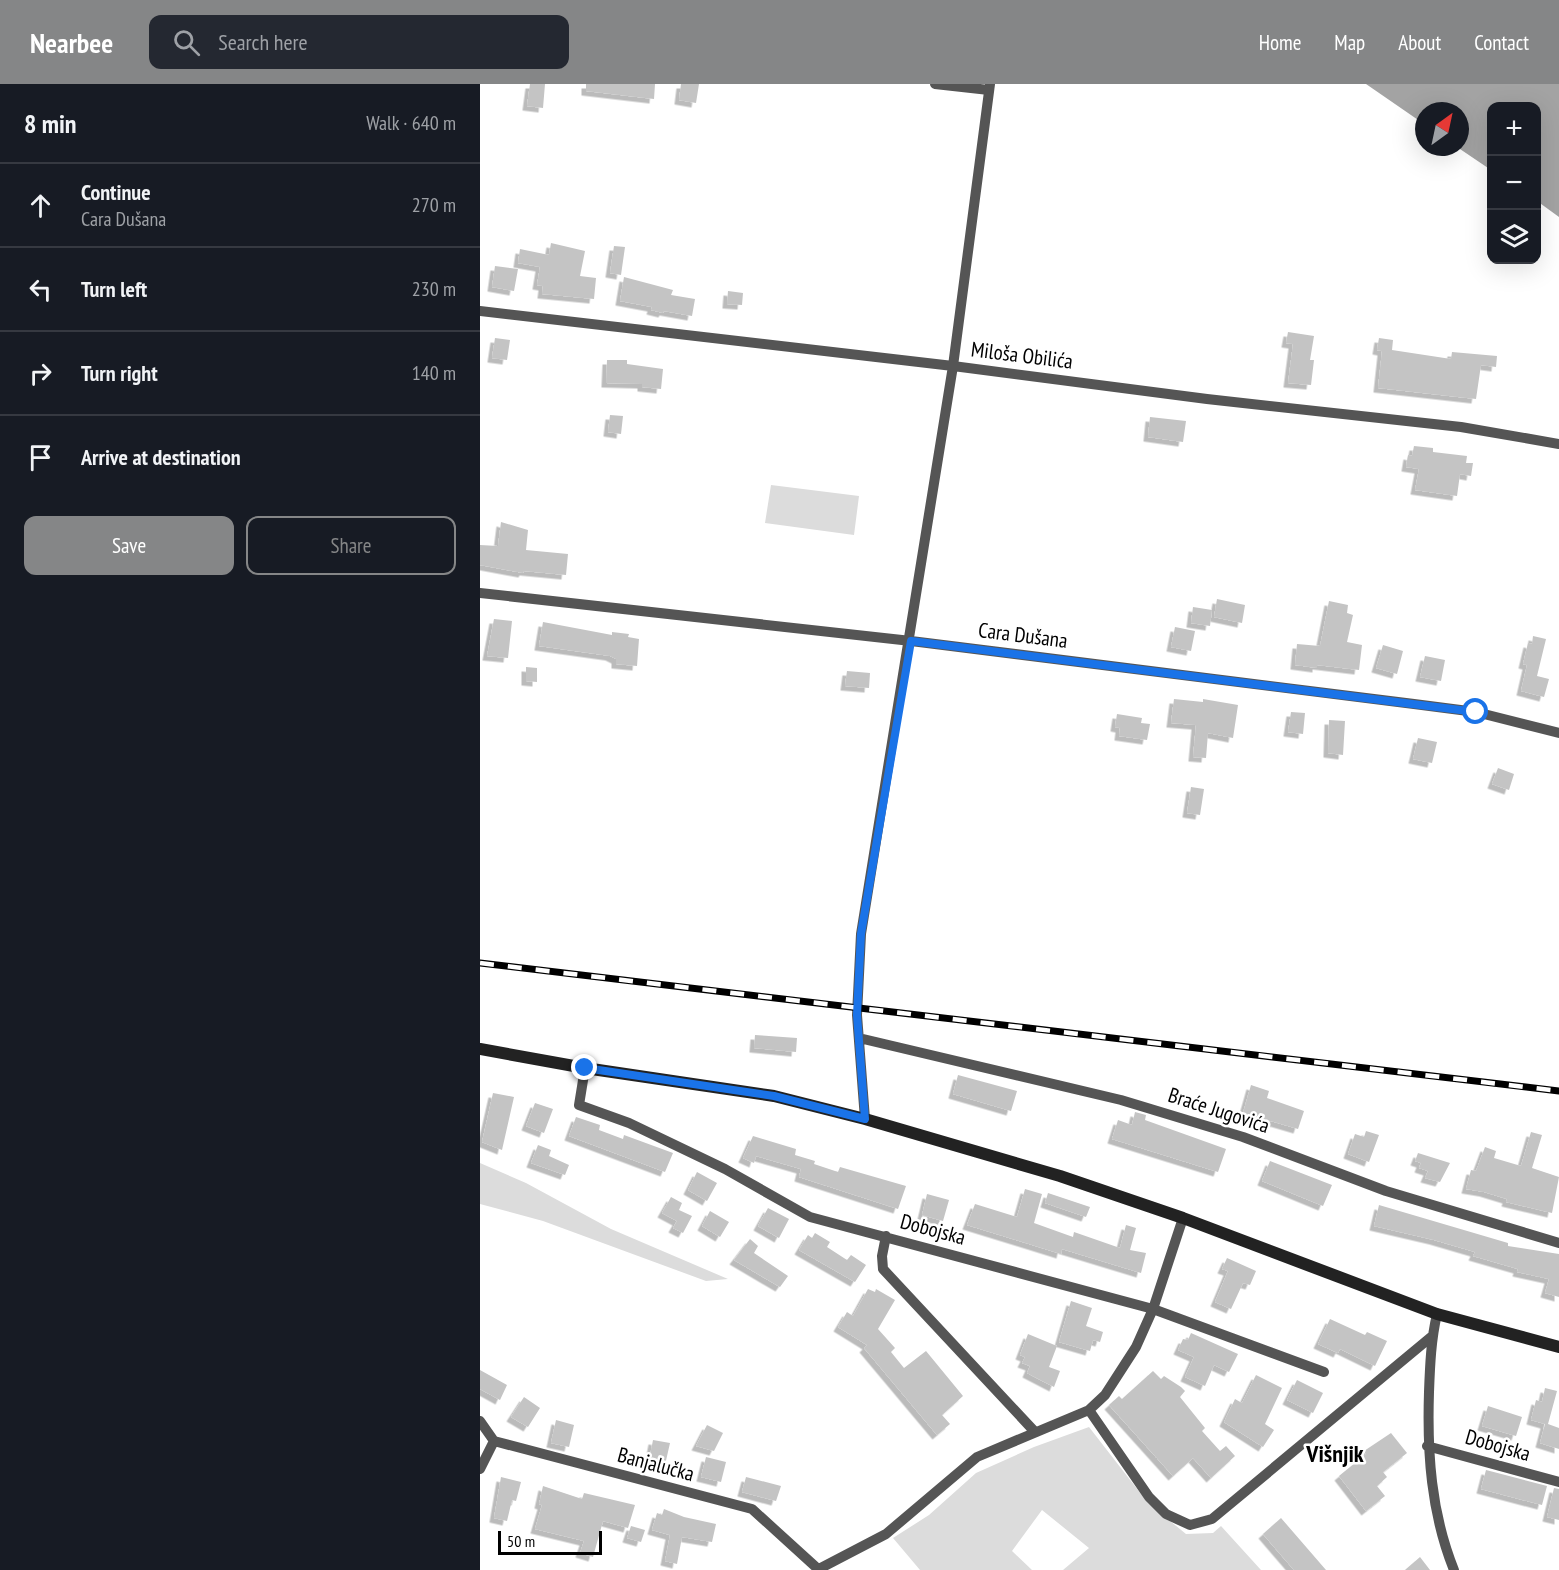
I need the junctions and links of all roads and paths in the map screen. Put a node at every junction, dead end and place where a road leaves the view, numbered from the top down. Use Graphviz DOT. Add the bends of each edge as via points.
graph roads {
  1 [pos="935,84"];
  2 [pos="989,87"];
  3 [pos="480,311"];
  4 [pos="953,366"];
  5 [pos="1559,444"];
  6 [pos="480,592"];
  7 [pos="911,641"];
  8 [pos="1559,733"];
  9 [pos="859,1038"];
  10 [pos="480,1049"];
  11 [pos="585,1068"];
  12 [pos="865,1119"];
  13 [pos="1183,1218"];
  14 [pos="886,1236"];
  15 [pos="1559,1244"];
  16 [pos="1153,1309"];
  17 [pos="1437,1314"];
  18 [pos="1431,1337"];
  19 [pos="1559,1347"];
  20 [pos="1324,1372"];
  21 [pos="1089,1410"];
  22 [pos="480,1421"];
  23 [pos="1035,1432"];
  24 [pos="494,1441"];
  25 [pos="1427,1446"];
  26 [pos="480,1469"];
  27 [pos="1559,1482"];
  28 [pos="818,1570"];
  29 [pos="1454,1570"];
  1 -- 2 [label="street"];
  2 -- 4 [label="street"];
  3 -- 4 [label="street, Miloša Obilića"];
  4 -- 5 [label="street, Miloša Obilića" via="1461,426"];
  4 -- 7 [label="street"];
  6 -- 7 [label="street, Cara Dušana"];
  7 -- 8 [label="street, Cara Dušana" via="1476,712"];
  7 -- 9 [label="street" via="861,934"];
  9 -- 12 [label="street"];
  9 -- 15 [label="street, Braće Jugovića" via="1121,1100 1243,1137 1386,1191"];
  10 -- 11 [label="main road"];
  11 -- 12 [label="main road" via="774,1096"];
  11 -- 14 [label="street, Dobojska" via="579,1105 629,1123 714,1164 810,1217"];
  12 -- 13 [label="main road" via="1060,1176"];
  13 -- 16 [label="street"];
  13 -- 17 [label="main road"];
  14 -- 16 [label="street, Dobojska"];
  14 -- 23 [label="street" via="884,1269"];
  16 -- 20 [label="street, Dobojska"];
  16 -- 21 [label="street" via="1119,1374"];
  17 -- 18 [label="street"];
  17 -- 19 [label="main road"];
  18 -- 21 [label="street" via="1212,1519 1190,1525 1166,1514 1149,1497"];
  18 -- 25 [label="street"];
  21 -- 23 [label="street"];
  22 -- 24 [label="street"];
  23 -- 28 [label="street" via="977,1457 886,1534"];
  24 -- 26 [label="street"];
  24 -- 28 [label="street, Banjalučka" via="752,1509"];
  25 -- 27 [label="street, Dobojska"];
  25 -- 29 [label="street" via="1440,1537"];
}
